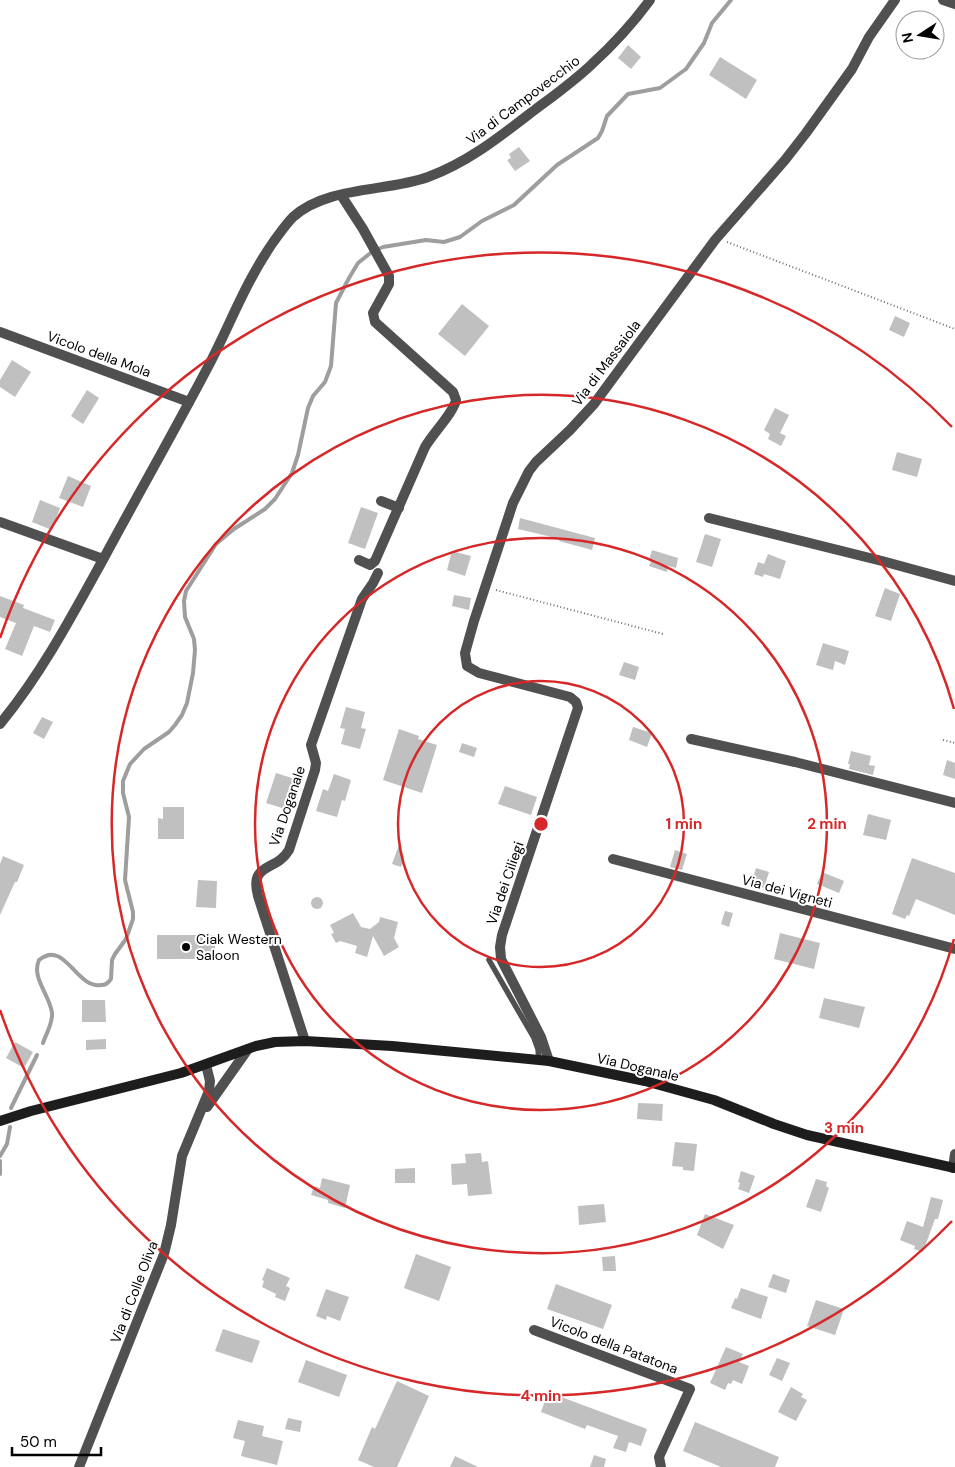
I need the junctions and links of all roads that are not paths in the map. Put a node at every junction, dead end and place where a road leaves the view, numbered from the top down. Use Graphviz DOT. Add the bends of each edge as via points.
graph roads {
  1 [pos="650,0"];
  2 [pos="895,0"];
  3 [pos="943,0"];
  4 [pos="955,4"];
  5 [pos="341,195"];
  6 [pos="0,332"];
  7 [pos="189,402"];
  8 [pos="381,501"];
  9 [pos="398,508"];
  10 [pos="709,518"];
  11 [pos="0,522"];
  12 [pos="103,559"];
  13 [pos="359,560"];
  14 [pos="378,573"];
  15 [pos="955,581"];
  16 [pos="577,710"];
  17 [pos="0,724"];
  18 [pos="691,739"];
  19 [pos="955,803"];
  20 [pos="613,859"];
  21 [pos="955,949"];
  22 [pos="489,960"];
  23 [pos="305,1041"];
  24 [pos="248,1049"];
  25 [pos="544,1061"];
  26 [pos="206,1065"];
  27 [pos="0,1121"];
  28 [pos="197,1122"];
  29 [pos="955,1154"];
  30 [pos="954,1168"];
  31 [pos="534,1330"];
  32 [pos="79,1467"];
  33 [pos="661,1467"];
  1 -- 5 [label="street, Via di Campovecchio" via="593,64 484,149 423,178"];
  2 -- 16 [label="street, Via di Massaiola" via="852,69 806,133 715,240 594,404 536,462 514,503 473,625 465,653 467,666 480,673 570,697 577,704"];
  3 -- 4 [label="street"];
  5 -- 7 [label="street, Via di Campovecchio" via="310,206 287,224 255,270"];
  5 -- 9 [label="street" via="389,276 389,284 373,314 375,322 453,392 456,400 452,411 425,447"];
  6 -- 7 [label="street, Vicolo della Mola"];
  7 -- 12 [label="street"];
  8 -- 9 [label="street"];
  9 -- 13 [label="street" via="374,563 370,565"];
  10 -- 15 [label="street"];
  11 -- 12 [label="street"];
  12 -- 17 [label="street" via="46,661"];
  14 -- 23 [label="street, Via Doganale" via="362,599 311,745 316,770 288,850 256,880 258,896"];
  16 -- 25 [label="street, Via dei Ciliegi" via="500,947 502,959 541,1036"];
  18 -- 19 [label="street"];
  20 -- 21 [label="street, Via dei Vigneti"];
  22 -- 25 [label="lane"];
  23 -- 24 [label="main road, Via Doganale" via="275,1042"];
  23 -- 25 [label="main road, Via Doganale"];
  24 -- 26 [label="main road, Via Doganale"];
  24 -- 28 [label="street, Via di Colle Oliva"];
  25 -- 30 [label="main road, Via Doganale" via="645,1081 714,1100 807,1135"];
  26 -- 27 [label="main road, Via Doganale"];
  26 -- 28 [label="street, Via di Colle Oliva" via="209,1091"];
  28 -- 32 [label="street, Via di Colle Oliva" via="180,1162 164,1254"];
  29 -- 30 [label="street"];
  31 -- 33 [label="street, Vicolo della Patatona" via="690,1389 659,1457"];
}
